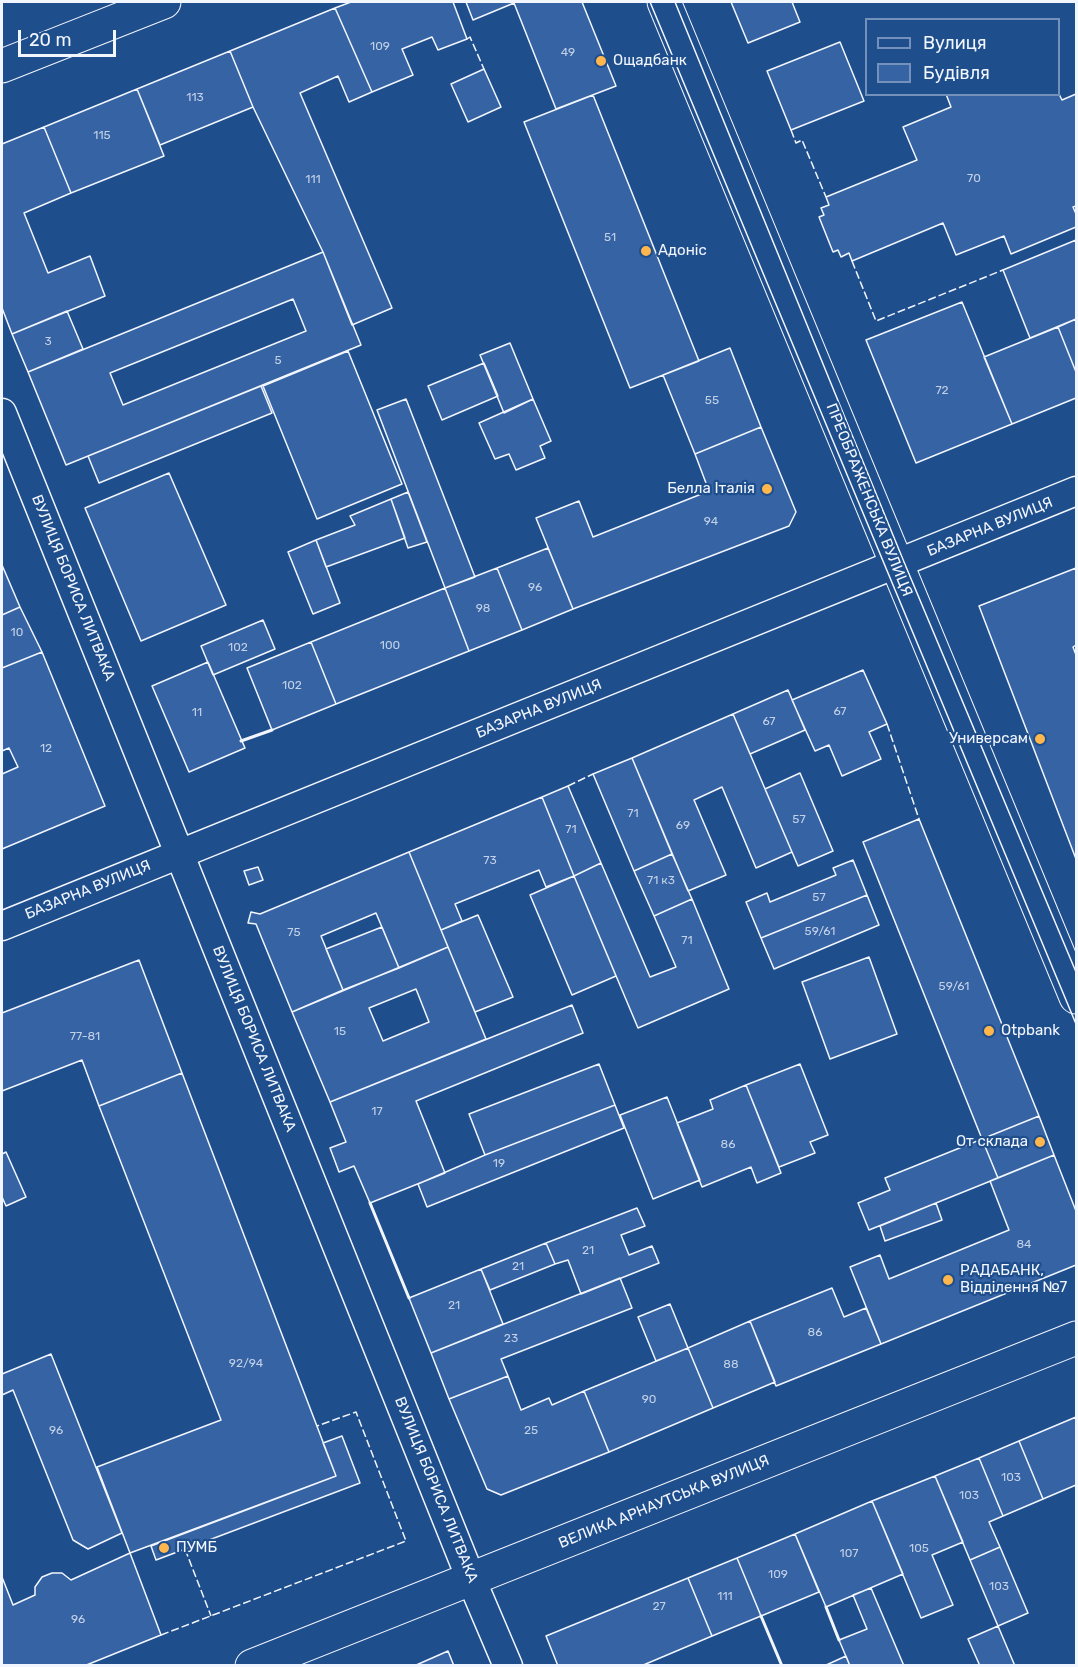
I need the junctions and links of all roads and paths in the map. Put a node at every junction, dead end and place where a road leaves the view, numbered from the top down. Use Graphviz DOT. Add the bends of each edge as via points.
graph roads {
  1 [pos="164,2"];
  2 [pos="664,2"];
  3 [pos="2,66"];
  4 [pos="2,413"];
  5 [pos="1077,491"];
  6 [pos="896,565"];
  7 [pos="179,853"];
  8 [pos="2,926"];
  9 [pos="1077,997"];
  10 [pos="1077,1338"];
  11 [pos="471,1579"];
  12 [pos="252,1665"];
  13 [pos="508,1665"];
  1 -- 3 [label="main road"];
  2 -- 6 [label="main road, ПРЕОБРАЖЕНСЬКА ВУЛИЦЯ"];
  4 -- 7 [label="street, ВУЛИЦЯ БОРИСА ЛИТВАКА"];
  5 -- 6 [label="street, БАЗАРНА ВУЛИЦЯ"];
  6 -- 7 [label="street, БАЗАРНА ВУЛИЦЯ"];
  6 -- 9 [label="main road, ПРЕОБРАЖЕНСЬКА ВУЛИЦЯ"];
  7 -- 8 [label="street, БАЗАРНА ВУЛИЦЯ"];
  7 -- 11 [label="street, ВУЛИЦЯ БОРИСА ЛИТВАКА"];
  10 -- 11 [label="main road, ВЕЛИКА АРНАУТСЬКА ВУЛИЦЯ"];
  11 -- 12 [label="main road, ВЕЛИКА АРНАУТСЬКА ВУЛИЦЯ"];
  11 -- 13 [label="street, ВУЛИЦЯ БОРИСА ЛИТВАКА"];
}
